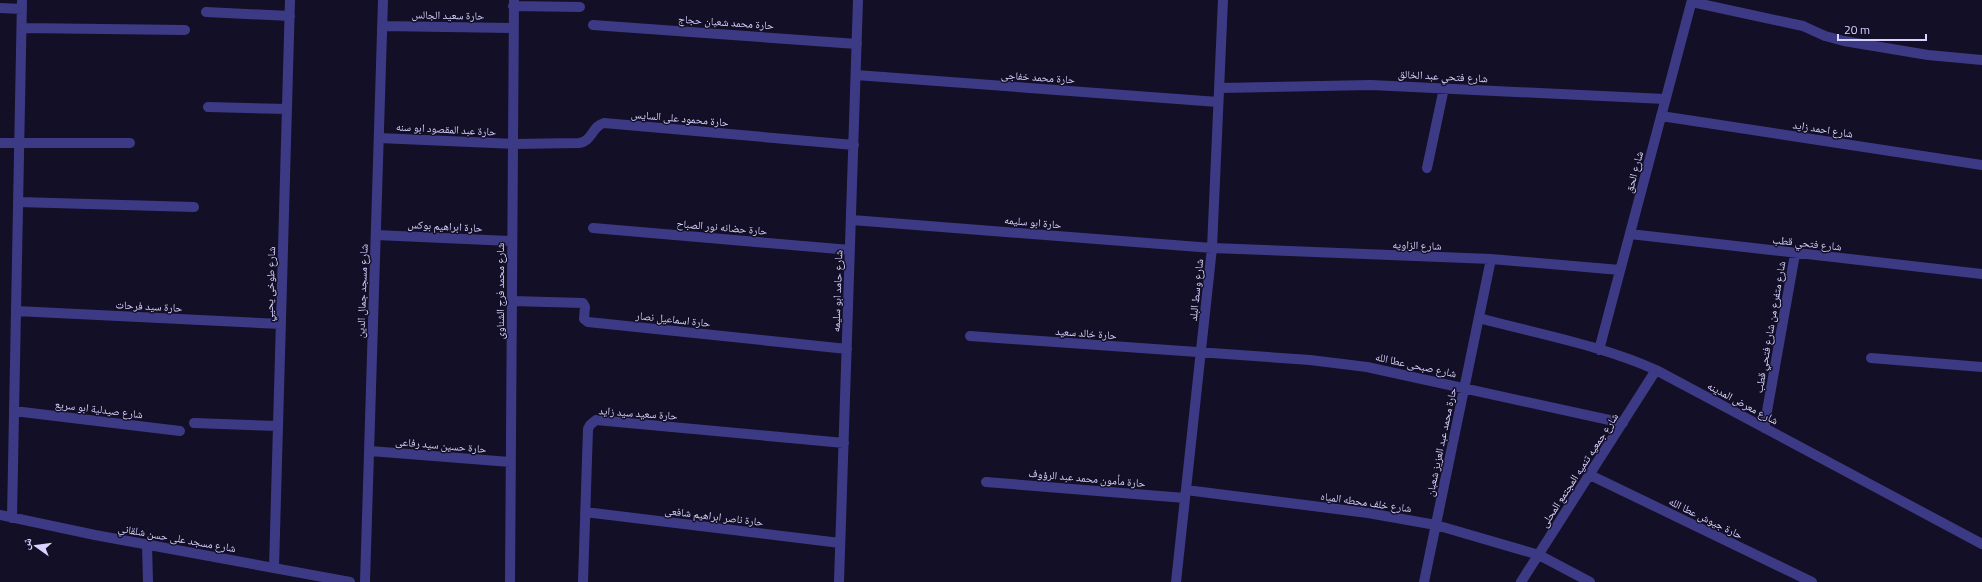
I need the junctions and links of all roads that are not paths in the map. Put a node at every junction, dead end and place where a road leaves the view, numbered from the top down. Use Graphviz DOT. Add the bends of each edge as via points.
graph roads {
  1 [pos="290,0"];
  2 [pos="383,0"];
  3 [pos="858,0"];
  4 [pos="1223,0"];
  5 [pos="1692,1"];
  6 [pos="514,3"];
  7 [pos="22,4"];
  8 [pos="580,7"];
  9 [pos="0,8"];
  10 [pos="206,12"];
  11 [pos="290,16"];
  12 [pos="593,25"];
  13 [pos="382,26"];
  14 [pos="22,28"];
  15 [pos="514,28"];
  16 [pos="185,30"];
  17 [pos="857,44"];
  18 [pos="1982,60"];
  19 [pos="856,75"];
  20 [pos="1219,88"];
  21 [pos="1444,88"];
  22 [pos="1665,99"];
  23 [pos="1218,102"];
  24 [pos="208,107"];
  25 [pos="287,109"];
  26 [pos="1661,116"];
  27 [pos="379,138"];
  28 [pos="0,143"];
  29 [pos="20,143"];
  30 [pos="130,143"];
  31 [pos="513,144"];
  32 [pos="854,144"];
  33 [pos="1982,165"];
  34 [pos="1427,168"];
  35 [pos="18,202"];
  36 [pos="194,207"];
  37 [pos="852,220"];
  38 [pos="593,228"];
  39 [pos="376,234"];
  40 [pos="1630,234"];
  41 [pos="512,241"];
  42 [pos="1212,248"];
  43 [pos="850,250"];
  44 [pos="1795,254"];
  45 [pos="1492,259"];
  46 [pos="1620,270"];
  47 [pos="1982,274"];
  48 [pos="512,301"];
  49 [pos="16,311"];
  50 [pos="1479,318"];
  51 [pos="281,324"];
  52 [pos="970,336"];
  53 [pos="847,349"];
  54 [pos="1599,350"];
  55 [pos="1201,354"];
  56 [pos="1871,358"];
  57 [pos="1982,367"];
  58 [pos="1656,370"];
  59 [pos="1465,387"];
  60 [pos="14,411"];
  61 [pos="194,423"];
  62 [pos="1623,423"];
  63 [pos="278,426"];
  64 [pos="1764,428"];
  65 [pos="180,432"];
  66 [pos="844,443"];
  67 [pos="370,451"];
  68 [pos="510,462"];
  69 [pos="1590,475"];
  70 [pos="986,482"];
  71 [pos="1186,494"];
  72 [pos="585,512"];
  73 [pos="0,516"];
  74 [pos="12,518"];
  75 [pos="1436,524"];
  76 [pos="840,543"];
  77 [pos="1982,544"];
  78 [pos="148,545"];
  79 [pos="1539,555"];
  80 [pos="274,568"];
  81 [pos="148,582"];
  82 [pos="350,582"];
  83 [pos="365,582"];
  84 [pos="510,582"];
  85 [pos="583,582"];
  86 [pos="839,582"];
  87 [pos="1176,582"];
  88 [pos="1424,582"];
  89 [pos="1521,582"];
  90 [pos="1590,582"];
  91 [pos="1812,582"];
  1 -- 11 [label="street, شارع طوخى يحيي"];
  2 -- 13 [label="street, شارع مسجد جمال الدين"];
  3 -- 17 [label="street, شارع حامد ابو سليمه"];
  4 -- 20 [label="street, شارع وسط البلد"];
  5 -- 18 [label="street" via="1803,26 1844,41 1921,54"];
  5 -- 22 [label="street, شارع الحق"];
  6 -- 8 [label="street"];
  6 -- 15 [label="street, شارع محمد فرج الشناوى"];
  7 -- 9 [label="street"];
  7 -- 14 [label="street"];
  10 -- 11 [label="street"];
  11 -- 25 [label="street, شارع طوخى يحيي"];
  12 -- 17 [label="street, حارة محمد شعبان حجاج"];
  13 -- 15 [label="street, حارة سعيد الجالس"];
  13 -- 27 [label="street, شارع مسجد جمال الدين"];
  14 -- 16 [label="street"];
  14 -- 29 [label="street"];
  15 -- 31 [label="street, شارع محمد فرج الشناوى"];
  17 -- 19 [label="street, شارع حامد ابو سليمه"];
  19 -- 23 [label="street, حارة محمد خفاجى"];
  19 -- 32 [label="street, شارع حامد ابو سليمه"];
  20 -- 21 [label="street, شارع فتحي عبد الخالق" via="1371,85"];
  20 -- 23 [label="street, شارع وسط البلد"];
  21 -- 22 [label="street, شارع فتحي عبد الخالق"];
  21 -- 34 [label="street"];
  22 -- 26 [label="street, شارع الحق"];
  23 -- 42 [label="street, شارع وسط البلد"];
  24 -- 25 [label="street"];
  25 -- 51 [label="street, شارع طوخى يحيي"];
  26 -- 33 [label="street, شارع احمد زايد"];
  26 -- 40 [label="street, شارع الحق"];
  27 -- 31 [label="street, حارة عبد المقصود ابو سنه"];
  27 -- 39 [label="street, شارع مسجد جمال الدين"];
  28 -- 29 [label="street"];
  29 -- 30 [label="street"];
  29 -- 35 [label="street"];
  31 -- 32 [label="street, حارة محمود على السايس" via="582,143 604,123"];
  31 -- 41 [label="street, شارع محمد فرج الشناوى"];
  32 -- 37 [label="street, شارع حامد ابو سليمه"];
  35 -- 36 [label="street"];
  35 -- 49 [label="street"];
  37 -- 42 [label="street, حارة ابو سليمه"];
  37 -- 43 [label="street, شارع حامد ابو سليمه"];
  38 -- 43 [label="street, حارة حضانه نور الصباح"];
  39 -- 41 [label="street, حارة ابراهيم بوكس"];
  39 -- 67 [label="street, شارع مسجد جمال الدين"];
  40 -- 44 [label="street, شارع فتحي قطب"];
  40 -- 46 [label="street, شارع الحق"];
  41 -- 48 [label="street, شارع محمد فرج الشناوى"];
  42 -- 45 [label="street, شارع الزاويه"];
  42 -- 55 [label="street, شارع وسط البلد"];
  43 -- 53 [label="street, شارع حامد ابو سليمه"];
  44 -- 47 [label="street, شارع فتحي قطب"];
  44 -- 64 [label="street, شارع متفرع من شارع فتحي قطب"];
  45 -- 46 [label="street, شارع الزاويه"];
  45 -- 50 [label="street, حارة محمد عبد العزيز شعبان"];
  46 -- 54 [label="street, شارع الحق"];
  48 -- 53 [label="street, حارة اسماعيل نصار" via="583,303 584,319 588,322"];
  48 -- 68 [label="street, شارع محمد فرج الشناوى"];
  49 -- 51 [label="street, حارة سيد فرحات"];
  49 -- 60 [label="street"];
  50 -- 54 [label="street, شارع معرض المدينه"];
  50 -- 59 [label="street, حارة محمد عبد العزيز شعبان"];
  51 -- 63 [label="street, شارع طوخى يحيي"];
  52 -- 55 [label="street, حارة خالد سعيد"];
  53 -- 66 [label="street, شارع حامد ابو سليمه"];
  54 -- 58 [label="street, شارع معرض المدينه" via="1634,360"];
  55 -- 59 [label="street, شارع صبحى عطا الله" via="1310,360 1367,367"];
  55 -- 71 [label="street, شارع وسط البلد"];
  56 -- 57 [label="street"];
  58 -- 62 [label="street, شارع جمعيه تنميه المجتمع المحلى"];
  58 -- 64 [label="street, شارع معرض المدينه"];
  59 -- 62 [label="street, شارع صبحى عطا الله"];
  59 -- 75 [label="street, حارة محمد عبد العزيز شعبان"];
  60 -- 65 [label="street, شارع صيدلية ابو سريع"];
  60 -- 74 [label="street"];
  61 -- 63 [label="street"];
  62 -- 69 [label="street, شارع جمعيه تنميه المجتمع المحلى"];
  63 -- 80 [label="street, شارع طوخى يحيي"];
  64 -- 77 [label="street, شارع معرض المدينه"];
  66 -- 72 [label="street, حارة سعيد سيد زايد" via="596,420 588,429"];
  66 -- 76 [label="street, شارع حامد ابو سليمه"];
  67 -- 68 [label="street, حارة حسين سيد رفاعى"];
  67 -- 83 [label="street, شارع مسجد جمال الدين"];
  68 -- 84 [label="street, شارع محمد فرج الشناوى"];
  69 -- 79 [label="street, شارع جمعيه تنميه المجتمع المحلى"];
  69 -- 91 [label="street, حارة جيوش عطا الله"];
  70 -- 71 [label="street, حارة مأمون محمد عبد الرؤوف"];
  71 -- 75 [label="street, شارع خلف محطه المياه" via="1368,513"];
  71 -- 87 [label="street, شارع وسط البلد"];
  72 -- 76 [label="street, حارة ناصر ابراهيم شافعى"];
  72 -- 85 [label="street, حارة سعيد سيد زايد"];
  73 -- 74 [label="street, شارع مسجد على حسن شلقاني"];
  74 -- 78 [label="street, شارع مسجد على حسن شلقاني"];
  75 -- 79 [label="street, شارع خلف محطه المياه"];
  75 -- 88 [label="street, حارة محمد عبد العزيز شعبان"];
  76 -- 86 [label="street, شارع حامد ابو سليمه"];
  78 -- 80 [label="street, شارع مسجد على حسن شلقاني"];
  78 -- 81 [label="street"];
  79 -- 89 [label="street, شارع جمعيه تنميه المجتمع المحلى"];
  79 -- 90 [label="street, شارع خلف محطه المياه"];
  80 -- 82 [label="street, شارع مسجد على حسن شلقاني"];
}
